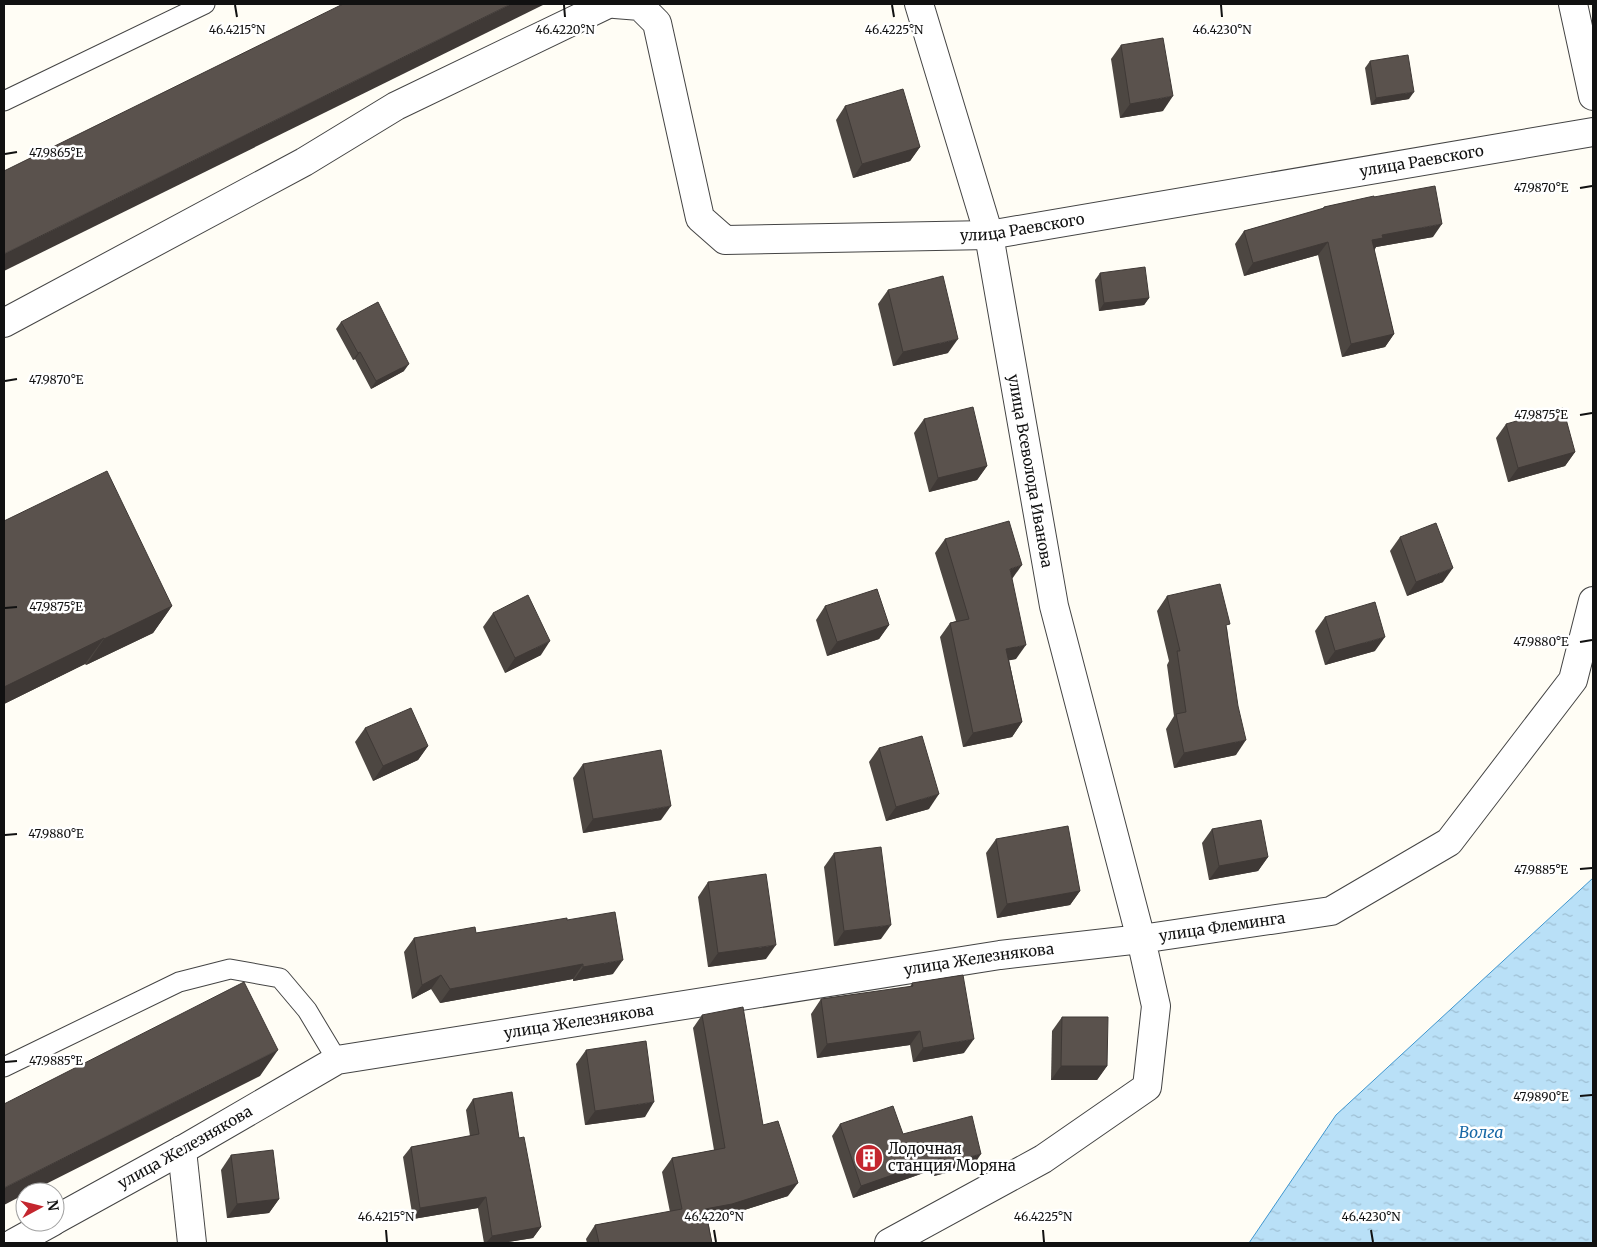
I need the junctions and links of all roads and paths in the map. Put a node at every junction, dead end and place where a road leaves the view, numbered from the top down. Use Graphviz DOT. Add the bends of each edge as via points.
graph roads {
  1 [pos="205,4"];
  2 [pos="608,4"];
  3 [pos="615,4"];
  4 [pos="919,4"];
  5 [pos="1573,4"];
  6 [pos="1593,96"];
  7 [pos="4,101"];
  8 [pos="1593,132"];
  9 [pos="989,235"];
  10 [pos="4,323"];
  11 [pos="1593,601"];
  12 [pos="1141,939"];
  13 [pos="337,1060"];
  14 [pos="4,1067"];
  15 [pos="182,1150"];
  16 [pos="65,1215"];
  17 [pos="34,1232"];
  18 [pos="14,1243"];
  19 [pos="192,1243"];
  20 [pos="889,1243"];
  1 -- 7 [label="lane"];
  2 -- 10 [label="street" via="396,106 304,162"];
  3 -- 9 [label="street, улица Раевского" via="640,6 657,23 700,218 726,240"];
  4 -- 9 [label="street, улица Всеволода Иванова"];
  5 -- 6 [label="street"];
  8 -- 9 [label="street, улица Раевского"];
  9 -- 12 [label="street, улица Всеволода Иванова" via="1054,606"];
  11 -- 12 [label="street, улица Флеминга" via="1573,680 1449,842 1331,912"];
  12 -- 13 [label="street, улица Железнякова" via="1000,955"];
  12 -- 20 [label="street, улица Флеминга" via="1156,1006 1147,1087 1043,1159"];
  13 -- 14 [label="lane" via="307,1010 280,978 230,970 179,982"];
  13 -- 15 [label="street, улица Железнякова"];
  15 -- 16 [label="street, улица Железнякова"];
  15 -- 19 [label="street"];
  17 -- 18 [label="street, улица Железнякова"];
}
